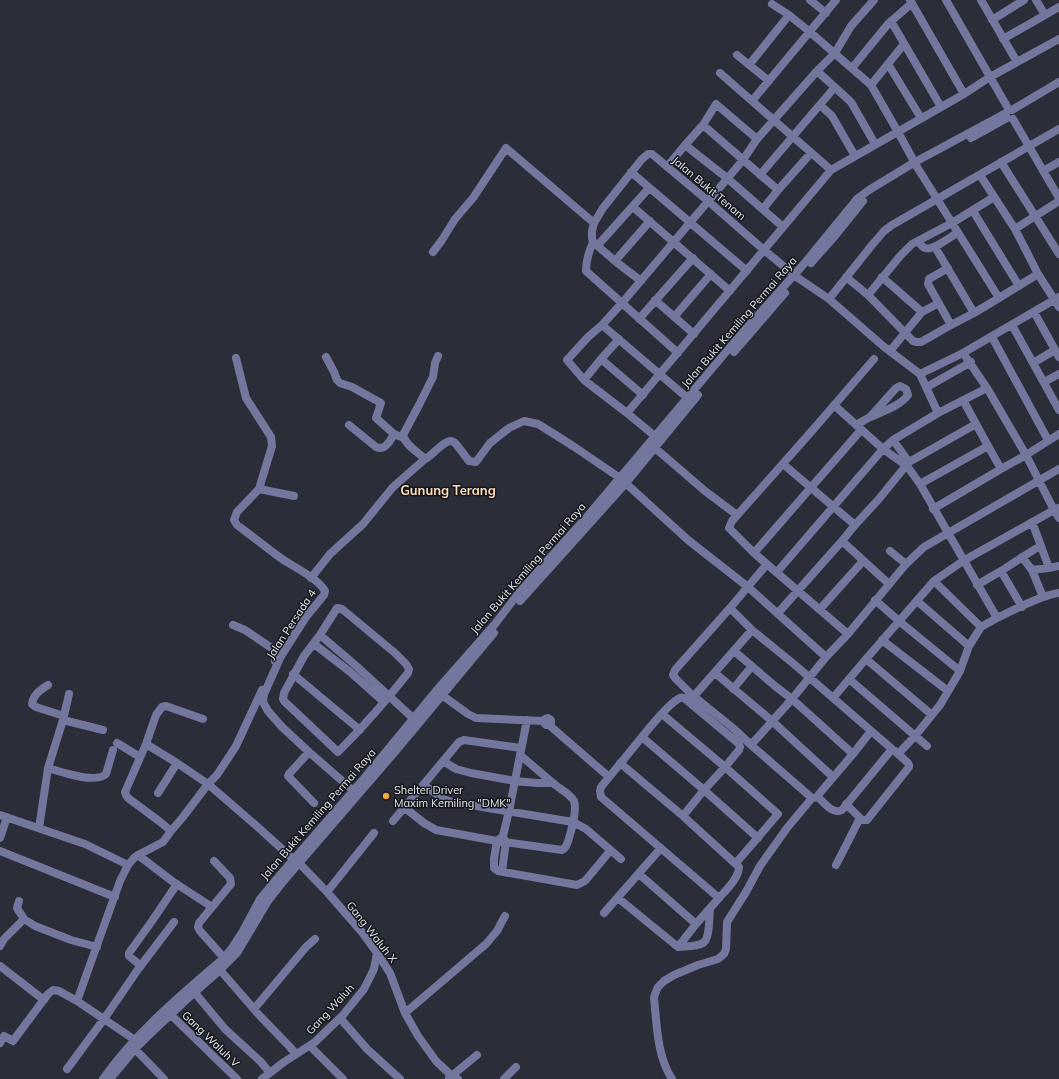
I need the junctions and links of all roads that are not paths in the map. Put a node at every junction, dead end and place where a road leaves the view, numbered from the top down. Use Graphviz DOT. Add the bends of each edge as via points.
graph roads {
  1 [pos="810,0"];
  2 [pos="836,0"];
  3 [pos="874,0"];
  4 [pos="946,0"];
  5 [pos="981,0"];
  6 [pos="1024,0"];
  7 [pos="1036,0"];
  8 [pos="911,1"];
  9 [pos="772,4"];
  10 [pos="1059,7"];
  11 [pos="826,13"];
  12 [pos="789,15"];
  13 [pos="1045,15"];
  14 [pos="992,20"];
  15 [pos="891,21"];
  16 [pos="810,32"];
  17 [pos="1002,39"];
  18 [pos="1059,39"];
  19 [pos="904,44"];
  20 [pos="835,53"];
  21 [pos="737,56"];
  22 [pos="1017,62"];
  23 [pos="888,64"];
  24 [pos="748,65"];
  25 [pos="852,68"];
  26 [pos="817,71"];
  27 [pos="720,72"];
  28 [pos="990,77"];
  29 [pos="769,81"];
  30 [pos="1059,82"];
  31 [pos="871,85"];
  32 [pos="835,87"];
  33 [pos="1059,88"];
  34 [pos="964,94"];
  35 [pos="752,101"];
  36 [pos="820,105"];
  37 [pos="941,107"];
  38 [pos="1011,114"];
  39 [pos="921,118"];
  40 [pos="774,121"];
  41 [pos="703,125"];
  42 [pos="1059,129"];
  43 [pos="898,132"];
  44 [pos="792,137"];
  45 [pos="757,139"];
  46 [pos="875,144"];
  47 [pos="685,145"];
  48 [pos="1029,146"];
  49 [pos="811,153"];
  50 [pos="855,156"];
  51 [pos="743,160"];
  52 [pos="1002,162"];
  53 [pos="1059,162"];
  54 [pos="916,165"];
  55 [pos="668,167"];
  56 [pos="831,170"];
  57 [pos="1043,171"];
  58 [pos="632,172"];
  59 [pos="760,175"];
  60 [pos="980,175"];
  61 [pos="727,178"];
  62 [pos="649,188"];
  63 [pos="778,190"];
  64 [pos="994,197"];
  65 [pos="1059,198"];
  66 [pos="938,199"];
  67 [pos="708,201"];
  68 [pos="1059,201"];
  69 [pos="633,207"];
  70 [pos="763,210"];
  71 [pos="973,210"];
  72 [pos="1035,217"];
  73 [pos="650,221"];
  74 [pos="594,223"];
  75 [pos="690,223"];
  76 [pos="952,223"];
  77 [pos="783,227"];
  78 [pos="1015,229"];
  79 [pos="957,233"];
  80 [pos="918,241"];
  81 [pos="674,242"];
  82 [pos="596,244"];
  83 [pos="934,247"];
  84 [pos="764,250"];
  85 [pos="434,252"];
  86 [pos="1059,254"];
  87 [pos="693,258"];
  88 [pos="615,261"];
  89 [pos="948,268"];
  90 [pos="746,271"];
  91 [pos="711,274"];
  92 [pos="1038,274"];
  93 [pos="796,276"];
  94 [pos="846,277"];
  95 [pos="882,278"];
  96 [pos="641,281"];
  97 [pos="1019,286"];
  98 [pos="730,291"];
  99 [pos="868,295"];
  100 [pos="999,298"];
  101 [pos="1057,298"];
  102 [pos="829,299"];
  103 [pos="655,300"];
  104 [pos="622,303"];
  105 [pos="939,303"];
  106 [pos="1059,308"];
  107 [pos="922,312"];
  108 [pos="1034,312"];
  109 [pos="974,313"];
  110 [pos="674,317"];
  111 [pos="639,319"];
  112 [pos="602,325"];
  113 [pos="951,325"];
  114 [pos="1012,325"];
  115 [pos="905,333"];
  116 [pos="694,334"];
  117 [pos="992,337"];
  118 [pos="619,339"];
  119 [pos="890,351"];
  120 [pos="678,353"];
  121 [pos="963,353"];
  122 [pos="1057,353"];
  123 [pos="438,356"];
  124 [pos="326,357"];
  125 [pos="236,358"];
  126 [pos="601,359"];
  127 [pos="874,359"];
  128 [pos="971,362"];
  129 [pos="1033,362"];
  130 [pos="660,374"];
  131 [pos="920,374"];
  132 [pos="1059,374"];
  133 [pos="584,380"];
  134 [pos="1044,382"];
  135 [pos="927,387"];
  136 [pos="987,388"];
  137 [pos="643,395"];
  138 [pos="690,400"];
  139 [pos="963,400"];
  140 [pos="834,405"];
  141 [pos="1059,410"];
  142 [pos="938,412"];
  143 [pos="627,413"];
  144 [pos="871,416"];
  145 [pos="976,424"];
  146 [pos="349,425"];
  147 [pos="859,428"];
  148 [pos="394,434"];
  149 [pos="1059,434"];
  150 [pos="656,437"];
  151 [pos="404,438"];
  152 [pos="893,440"];
  153 [pos="1048,440"];
  154 [pos="988,446"];
  155 [pos="655,448"];
  156 [pos="883,449"];
  157 [pos="1026,455"];
  158 [pos="425,459"];
  159 [pos="783,464"];
  160 [pos="908,464"];
  161 [pos="1001,469"];
  162 [pos="1059,469"];
  163 [pos="623,481"];
  164 [pos="1039,481"];
  165 [pos="920,484"];
  166 [pos="259,488"];
  167 [pos="811,488"];
  168 [pos="294,496"];
  169 [pos="833,507"];
  170 [pos="933,508"];
  171 [pos="1057,508"];
  172 [pos="737,515"];
  173 [pos="1059,518"];
  174 [pos="1032,522"];
  175 [pos="855,525"];
  176 [pos="947,533"];
  177 [pos="842,542"];
  178 [pos="1041,546"];
  179 [pos="890,550"];
  180 [pos="754,553"];
  181 [pos="1022,557"];
  182 [pos="863,561"];
  183 [pos="963,561"];
  184 [pos="767,564"];
  185 [pos="906,564"];
  186 [pos="1059,566"];
  187 [pos="1048,568"];
  188 [pos="1032,570"];
  189 [pos="1001,571"];
  190 [pos="777,572"];
  191 [pos="310,578"];
  192 [pos="934,581"];
  193 [pos="889,584"];
  194 [pos="977,585"];
  195 [pos="748,587"];
  196 [pos="799,591"];
  197 [pos="1059,593"];
  198 [pos="1043,597"];
  199 [pos="875,600"];
  200 [pos="916,601"];
  201 [pos="1022,607"];
  202 [pos="730,608"];
  203 [pos="820,609"];
  204 [pos="778,613"];
  205 [pos="997,618"];
  206 [pos="899,621"];
  207 [pos="233,625"];
  208 [pos="981,627"];
  209 [pos="752,630"];
  210 [pos="848,634"];
  211 [pos="320,635"];
  212 [pos="882,640"];
  213 [pos="314,644"];
  214 [pos="969,646"];
  215 [pos="734,651"];
  216 [pos="826,657"];
  217 [pos="866,659"];
  218 [pos="752,666"];
  219 [pos="352,668"];
  220 [pos="960,670"];
  221 [pos="715,673"];
  222 [pos="293,674"];
  223 [pos="809,677"];
  224 [pos="849,679"];
  225 [pos="48,685"];
  226 [pos="734,689"];
  227 [pos="948,691"];
  228 [pos="439,693"];
  229 [pos="70,694"];
  230 [pos="694,696"];
  231 [pos="833,698"];
  232 [pos="387,699"];
  233 [pos="792,699"];
  234 [pos="662,714"];
  235 [pos="932,716"];
  236 [pos="63,718"];
  237 [pos="203,719"];
  238 [pos="414,719"];
  239 [pos="527,720"];
  240 [pos="772,721"];
  241 [pos="104,730"];
  242 [pos="360,730"];
  243 [pos="871,731"];
  244 [pos="915,736"];
  245 [pos="642,737"];
  246 [pos="146,744"];
  247 [pos="751,745"];
  248 [pos="927,746"];
  249 [pos="521,751"];
  250 [pos="895,751"];
  251 [pos="309,752"];
  252 [pos="853,754"];
  253 [pos="140,757"];
  254 [pos="443,761"];
  255 [pos="177,763"];
  256 [pos="620,763"];
  257 [pos="725,767"];
  258 [pos="48,768"];
  259 [pos="833,776"];
  260 [pos="608,777"];
  261 [pos="515,781"];
  262 [pos="553,783"];
  263 [pos="208,784"];
  264 [pos="424,785"];
  265 [pos="704,790"];
  266 [pos="158,792"];
  267 [pos="356,793"];
  268 [pos="815,798"];
  269 [pos="314,803"];
  270 [pos="846,804"];
  271 [pos="404,808"];
  272 [pos="509,811"];
  273 [pos="3,816"];
  274 [pos="684,816"];
  275 [pos="860,818"];
  276 [pos="393,821"];
  277 [pos="573,822"];
  278 [pos="39,828"];
  279 [pos="171,832"];
  280 [pos="374,833"];
  281 [pos="0,838"];
  282 [pos="758,838"];
  283 [pos="502,840"];
  284 [pos="661,848"];
  285 [pos="610,850"];
  286 [pos="0,851"];
  287 [pos="138,855"];
  288 [pos="621,859"];
  289 [pos="214,861"];
  290 [pos="296,861"];
  291 [pos="736,863"];
  292 [pos="128,865"];
  293 [pos="836,865"];
  294 [pos="639,874"];
  295 [pos="177,884"];
  296 [pos="327,892"];
  297 [pos="115,897"];
  298 [pos="618,898"];
  299 [pos="719,898"];
  300 [pos="19,901"];
  301 [pos="212,907"];
  302 [pos="710,909"];
  303 [pos="604,912"];
  304 [pos="505,916"];
  305 [pos="24,919"];
  306 [pos="174,922"];
  307 [pos="250,924"];
  308 [pos="696,924"];
  309 [pos="315,939"];
  310 [pos="0,946"];
  311 [pos="97,947"];
  312 [pos="678,947"];
  313 [pos="378,953"];
  314 [pos="224,958"];
  315 [pos="0,966"];
  316 [pos="141,966"];
  317 [pos="220,970"];
  318 [pos="195,993"];
  319 [pos="44,1000"];
  320 [pos="77,1001"];
  321 [pos="254,1009"];
  322 [pos="405,1013"];
  323 [pos="170,1014"];
  324 [pos="340,1018"];
  325 [pos="104,1019"];
  326 [pos="135,1040"];
  327 [pos="0,1043"];
  328 [pos="310,1046"];
  329 [pos="135,1049"];
  330 [pos="296,1054"];
  331 [pos="476,1055"];
  332 [pos="125,1056"];
  333 [pos="516,1067"];
  334 [pos="66,1069"];
  335 [pos="267,1077"];
  336 [pos="453,1078"];
  337 [pos="103,1079"];
  338 [pos="110,1079"];
  339 [pos="164,1079"];
  340 [pos="237,1079"];
  341 [pos="344,1079"];
  342 [pos="400,1079"];
  343 [pos="504,1079"];
  344 [pos="672,1079"];
  1 -- 11 [label="street"];
  2 -- 11 [label="street"];
  3 -- 20 [label="street" via="851,26"];
  4 -- 28 [label="street"];
  5 -- 14 [label="street"];
  6 -- 14 [label="street"];
  7 -- 13 [label="street"];
  8 -- 15 [label="street"];
  8 -- 34 [label="street"];
  9 -- 12 [label="street"];
  10 -- 13 [label="street"];
  11 -- 16 [label="street"];
  12 -- 16 [label="street"];
  12 -- 24 [label="street"];
  13 -- 17 [label="street"];
  14 -- 17 [label="street"];
  15 -- 19 [label="street"];
  15 -- 25 [label="street"];
  16 -- 20 [label="street"];
  16 -- 29 [label="street"];
  17 -- 22 [label="street"];
  18 -- 22 [label="street"];
  19 -- 23 [label="street"];
  19 -- 37 [label="street"];
  20 -- 25 [label="street"];
  20 -- 26 [label="street"];
  21 -- 24 [label="street"];
  22 -- 28 [label="street"];
  23 -- 31 [label="street"];
  23 -- 39 [label="street"];
  24 -- 29 [label="street"];
  25 -- 31 [label="street"];
  26 -- 32 [label="street"];
  26 -- 40 [label="street"];
  27 -- 35 [label="street"];
  28 -- 34 [label="street"];
  28 -- 38 [label="street"];
  29 -- 35 [label="street"];
  30 -- 38 [label="street"];
  31 -- 43 [label="street"];
  32 -- 36 [label="street"];
  32 -- 46 [label="street" via="851,102"];
  33 -- 38 [label="street"];
  34 -- 37 [label="street"];
  35 -- 40 [label="street"];
  36 -- 44 [label="street"];
  36 -- 50 [label="street" via="832,116"];
  37 -- 39 [label="street"];
  38 -- 48 [label="street"];
  38 -- 54 [label="street, Jalan Bukit Kemiling Permai Raya"];
  39 -- 43 [label="street"];
  40 -- 44 [label="street"];
  40 -- 45 [label="street"];
  41 -- 45 [label="street" via="716,104"];
  41 -- 47 [label="street"];
  41 -- 51 [label="street"];
  42 -- 48 [label="street"];
  43 -- 46 [label="street"];
  43 -- 54 [label="street"];
  44 -- 49 [label="street"];
  44 -- 59 [label="street"];
  45 -- 51 [label="street"];
  46 -- 50 [label="street"];
  47 -- 55 [label="street"];
  47 -- 61 [label="street"];
  48 -- 52 [label="street"];
  48 -- 57 [label="street"];
  49 -- 56 [label="street"];
  49 -- 63 [label="street"];
  50 -- 56 [label="street"];
  51 -- 59 [label="street"];
  51 -- 61 [label="street"];
  52 -- 60 [label="street"];
  52 -- 72 [label="street"];
  53 -- 57 [label="street"];
  54 -- 66 [label="street"];
  54 -- 93 [label="street, Jalan Bukit Kemiling Permai Raya" via="862,202 834,237"];
  55 -- 58 [label="street, Jalan Bukit Tenam" via="652,154 648,154"];
  55 -- 67 [label="street, Jalan Bukit Tenam"];
  56 -- 77 [label="street"];
  57 -- 65 [label="street"];
  58 -- 62 [label="street"];
  58 -- 74 [label="street, Jalan Bukit Tenam"];
  59 -- 63 [label="street"];
  60 -- 64 [label="street"];
  60 -- 66 [label="street"];
  61 -- 67 [label="street"];
  61 -- 70 [label="street"];
  62 -- 69 [label="street"];
  62 -- 75 [label="street"];
  63 -- 70 [label="street"];
  64 -- 71 [label="street"];
  64 -- 78 [label="street"];
  66 -- 76 [label="street"];
  66 -- 94 [label="street" via="884,231"];
  67 -- 75 [label="street"];
  67 -- 84 [label="street, Jalan Bukit Tenam"];
  68 -- 72 [label="street"];
  69 -- 73 [label="street"];
  69 -- 82 [label="street"];
  70 -- 77 [label="street"];
  71 -- 76 [label="street"];
  71 -- 97 [label="street"];
  72 -- 78 [label="street"];
  72 -- 86 [label="street"];
  73 -- 81 [label="street"];
  73 -- 88 [label="street"];
  74 -- 82 [label="street" via="592,238"];
  74 -- 85 [label="street" via="506,148"];
  75 -- 81 [label="street"];
  75 -- 90 [label="street"];
  76 -- 79 [label="street"];
  76 -- 80 [label="street"];
  77 -- 84 [label="street"];
  78 -- 92 [label="street"];
  79 -- 83 [label="street"];
  79 -- 100 [label="street"];
  80 -- 83 [label="street" via="926,248"];
  80 -- 95 [label="street" via="901,255"];
  81 -- 87 [label="street"];
  81 -- 96 [label="street"];
  82 -- 88 [label="street"];
  82 -- 104 [label="street" via="586,265 586,271"];
  83 -- 89 [label="street"];
  84 -- 90 [label="street"];
  84 -- 93 [label="street, Jalan Bukit Tenam"];
  87 -- 91 [label="street"];
  87 -- 103 [label="street"];
  88 -- 96 [label="street"];
  89 -- 105 [label="street" via="928,282"];
  89 -- 109 [label="street"];
  90 -- 98 [label="street"];
  91 -- 98 [label="street"];
  91 -- 110 [label="street"];
  92 -- 97 [label="street"];
  92 -- 101 [label="street"];
  93 -- 102 [label="street, Jalan Bukit Tenam"];
  93 -- 138 [label="street, Jalan Bukit Kemiling Permai Raya"];
  94 -- 99 [label="street"];
  94 -- 102 [label="street"];
  95 -- 99 [label="street"];
  95 -- 107 [label="street"];
  96 -- 104 [label="street"];
  97 -- 100 [label="street"];
  98 -- 116 [label="street"];
  99 -- 115 [label="street"];
  100 -- 109 [label="street"];
  101 -- 106 [label="street"];
  101 -- 108 [label="street"];
  102 -- 119 [label="street, Jalan Bukit Tenam"];
  103 -- 110 [label="street"];
  103 -- 111 [label="street"];
  104 -- 111 [label="street"];
  104 -- 112 [label="street"];
  105 -- 107 [label="street"];
  105 -- 113 [label="street"];
  107 -- 115 [label="street"];
  108 -- 114 [label="street"];
  108 -- 122 [label="street"];
  109 -- 113 [label="street"];
  110 -- 116 [label="street"];
  111 -- 120 [label="street"];
  112 -- 118 [label="street"];
  112 -- 133 [label="street" via="567,360"];
  113 -- 115 [label="street" via="921,342 913,341"];
  114 -- 117 [label="street"];
  114 -- 129 [label="street"];
  115 -- 119 [label="street"];
  116 -- 120 [label="street"];
  117 -- 121 [label="street"];
  117 -- 153 [label="street"];
  118 -- 126 [label="street"];
  118 -- 130 [label="street"];
  119 -- 131 [label="street, Jalan Bukit Tenam"];
  120 -- 130 [label="street"];
  121 -- 128 [label="street"];
  121 -- 131 [label="street"];
  122 -- 129 [label="street"];
  123 -- 151 [label="street" via="433,376 404,433"];
  124 -- 148 [label="street" via="340,383 381,403 376,418"];
  125 -- 166 [label="street" via="246,398 271,437 272,446"];
  126 -- 133 [label="street"];
  126 -- 137 [label="street"];
  127 -- 140 [label="street"];
  128 -- 135 [label="street"];
  128 -- 136 [label="street"];
  129 -- 134 [label="street"];
  130 -- 137 [label="street"];
  130 -- 138 [label="street"];
  131 -- 135 [label="street"];
  132 -- 134 [label="street"];
  133 -- 143 [label="street"];
  134 -- 141 [label="street"];
  135 -- 142 [label="street"];
  136 -- 139 [label="street"];
  136 -- 157 [label="street"];
  137 -- 143 [label="street"];
  138 -- 150 [label="street, Jalan Bukit Kemiling Permai Raya"];
  138 -- 155 [label="street, Jalan Bukit Kemiling Permai Raya"];
  139 -- 142 [label="street"];
  139 -- 145 [label="street"];
  140 -- 147 [label="street"];
  140 -- 159 [label="street"];
  142 -- 152 [label="street"];
  143 -- 150 [label="street"];
  144 -- 147 [label="street"];
  145 -- 154 [label="street"];
  145 -- 160 [label="street"];
  146 -- 148 [label="street" via="380,449"];
  147 -- 156 [label="street"];
  147 -- 167 [label="street"];
  148 -- 151 [label="street"];
  149 -- 153 [label="street"];
  150 -- 163 [label="street, Jalan Bukit Kemiling Permai Raya"];
  151 -- 158 [label="street"];
  152 -- 156 [label="street"];
  152 -- 160 [label="street"];
  153 -- 157 [label="street"];
  154 -- 161 [label="street"];
  154 -- 165 [label="street"];
  155 -- 163 [label="street, Jalan Bukit Kemiling Permai Raya"];
  155 -- 172 [label="street"];
  156 -- 160 [label="street"];
  156 -- 169 [label="street"];
  157 -- 161 [label="street"];
  157 -- 164 [label="street"];
  158 -- 163 [label="street" via="450,441 456,444 469,461 476,462 490,443 509,428 524,421 538,424"];
  158 -- 191 [label="street" via="393,487 363,524 330,554"];
  159 -- 167 [label="street"];
  159 -- 172 [label="street"];
  160 -- 165 [label="street"];
  160 -- 175 [label="street"];
  161 -- 170 [label="street"];
  162 -- 164 [label="street"];
  163 -- 195 [label="street" via="688,540"];
  163 -- 228 [label="street, Jalan Bukit Kemiling Permai Raya" via="580,536"];
  164 -- 171 [label="street"];
  164 -- 176 [label="street"];
  165 -- 170 [label="street"];
  166 -- 168 [label="street"];
  166 -- 191 [label="street, Jalan Persada 4" via="237,512 234,520 237,525"];
  167 -- 169 [label="street"];
  167 -- 180 [label="street"];
  169 -- 175 [label="street"];
  169 -- 190 [label="street"];
  170 -- 176 [label="street"];
  171 -- 173 [label="street"];
  171 -- 174 [label="street"];
  172 -- 180 [label="street" via="729,528"];
  174 -- 178 [label="street"];
  174 -- 183 [label="street"];
  175 -- 177 [label="street"];
  176 -- 183 [label="street"];
  176 -- 185 [label="street" via="924,547"];
  177 -- 182 [label="street"];
  177 -- 196 [label="street"];
  178 -- 181 [label="street"];
  178 -- 187 [label="street"];
  179 -- 185 [label="street"];
  180 -- 184 [label="street"];
  181 -- 188 [label="street"];
  181 -- 189 [label="street"];
  182 -- 193 [label="street"];
  182 -- 203 [label="street"];
  183 -- 192 [label="street"];
  183 -- 194 [label="street"];
  184 -- 190 [label="street"];
  184 -- 195 [label="street"];
  185 -- 193 [label="street"];
  186 -- 187 [label="street"];
  187 -- 188 [label="street"];
  188 -- 198 [label="street"];
  189 -- 194 [label="street"];
  189 -- 201 [label="street"];
  190 -- 196 [label="street"];
  191 -- 251 [label="street, Jalan Persada 4" via="324,589 325,593 280,656 263,699 268,711"];
  192 -- 200 [label="street"];
  192 -- 208 [label="street"];
  193 -- 199 [label="street"];
  194 -- 205 [label="street"];
  195 -- 202 [label="street"];
  195 -- 204 [label="street"];
  196 -- 203 [label="street"];
  196 -- 204 [label="street"];
  197 -- 198 [label="street"];
  198 -- 201 [label="street"];
  199 -- 206 [label="street"];
  199 -- 210 [label="street"];
  200 -- 206 [label="street"];
  200 -- 214 [label="street"];
  201 -- 205 [label="street"];
  202 -- 209 [label="street"];
  202 -- 230 [label="street" via="674,672 676,679"];
  203 -- 210 [label="street"];
  204 -- 216 [label="street"];
  205 -- 208 [label="street"];
  206 -- 212 [label="street"];
  206 -- 220 [label="street"];
  207 -- 263 [label="street" via="245,630 278,654 236,746"];
  208 -- 214 [label="street"];
  209 -- 215 [label="street"];
  209 -- 223 [label="street"];
  210 -- 216 [label="street"];
  211 -- 213 [label="street"];
  211 -- 219 [label="street"];
  211 -- 232 [label="street" via="337,608 341,608 395,653 409,669"];
  212 -- 217 [label="street"];
  212 -- 227 [label="street"];
  213 -- 219 [label="street"];
  213 -- 222 [label="street"];
  214 -- 220 [label="street"];
  215 -- 218 [label="street"];
  215 -- 221 [label="street"];
  216 -- 223 [label="street"];
  217 -- 224 [label="street"];
  217 -- 235 [label="street"];
  218 -- 226 [label="street"];
  218 -- 233 [label="street"];
  219 -- 232 [label="street"];
  220 -- 227 [label="street"];
  221 -- 226 [label="street"];
  221 -- 230 [label="street"];
  222 -- 242 [label="street"];
  222 -- 242 [label="street" via="283,696 284,701 338,752"];
  223 -- 231 [label="street"];
  223 -- 233 [label="street"];
  224 -- 231 [label="street"];
  224 -- 244 [label="street"];
  225 -- 236 [label="street" via="38,691 32,704"];
  226 -- 240 [label="street"];
  227 -- 235 [label="street"];
  228 -- 238 [label="street, Jalan Bukit Kemiling Permai Raya"];
  228 -- 239 [label="street" via="476,718"];
  228 -- 267 [label="street, Jalan Bukit Kemiling Permai Raya" via="400,746"];
  229 -- 236 [label="street"];
  230 -- 247 [label="street"];
  231 -- 243 [label="street"];
  232 -- 238 [label="street"];
  232 -- 242 [label="street"];
  233 -- 240 [label="street"];
  233 -- 252 [label="street"];
  234 -- 245 [label="street"];
  234 -- 257 [label="street"];
  234 -- 257 [label="street" via="673,702 683,697 734,739 740,748"];
  235 -- 244 [label="street"];
  236 -- 241 [label="street"];
  236 -- 258 [label="street"];
  237 -- 246 [label="street" via="166,706 162,707 156,715"];
  238 -- 267 [label="street, Jalan Bukit Kemiling Permai Raya"];
  239 -- 249 [label="street"];
  239 -- 260 [label="street" via="546,723"];
  240 -- 247 [label="street"];
  240 -- 259 [label="street"];
  243 -- 250 [label="street"];
  243 -- 252 [label="street"];
  244 -- 248 [label="street"];
  244 -- 250 [label="street"];
  245 -- 256 [label="street"];
  245 -- 265 [label="street"];
  246 -- 253 [label="street"];
  246 -- 255 [label="street, Gang Waluh X"];
  247 -- 268 [label="street"];
  249 -- 254 [label="street" via="464,740 459,742"];
  249 -- 261 [label="street"];
  249 -- 262 [label="street"];
  250 -- 270 [label="street"];
  250 -- 275 [label="street" via="909,767 867,820"];
  251 -- 267 [label="street, Jalan Persada 4"];
  251 -- 269 [label="street" via="288,776"];
  252 -- 259 [label="street"];
  253 -- 258 [label="street" via="115,746 106,774 87,778"];
  253 -- 279 [label="street" via="126,795"];
  254 -- 261 [label="street" via="463,771"];
  254 -- 264 [label="street"];
  255 -- 263 [label="street, Gang Waluh X"];
  255 -- 266 [label="street"];
  256 -- 260 [label="street"];
  256 -- 274 [label="street"];
  257 -- 265 [label="street"];
  257 -- 282 [label="street" via="778,814"];
  258 -- 278 [label="street"];
  259 -- 268 [label="street"];
  260 -- 284 [label="street" via="601,787 601,797"];
  261 -- 262 [label="street"];
  261 -- 272 [label="street"];
  262 -- 277 [label="street" via="573,799"];
  263 -- 279 [label="street"];
  263 -- 290 [label="street, Gang Waluh X"];
  264 -- 271 [label="street"];
  264 -- 272 [label="street" via="443,799 452,802"];
  265 -- 274 [label="street"];
  265 -- 282 [label="street"];
  267 -- 290 [label="street, Jalan Bukit Kemiling Permai Raya"];
  268 -- 270 [label="street" via="837,812"];
  268 -- 344 [label="street" via="787,828 760,866 727,922 724,954 718,959 674,975 658,987 654,998 657,1034 664,1066"];
  270 -- 275 [label="street"];
  271 -- 276 [label="street"];
  271 -- 283 [label="street" via="436,830"];
  272 -- 277 [label="street"];
  272 -- 283 [label="street"];
  273 -- 278 [label="street"];
  273 -- 281 [label="street"];
  274 -- 291 [label="street"];
  275 -- 293 [label="street"];
  277 -- 283 [label="street" via="566,846 562,850"];
  277 -- 285 [label="street" via="586,829"];
  278 -- 292 [label="street" via="85,844"];
  279 -- 287 [label="street" via="163,842"];
  280 -- 296 [label="street"];
  282 -- 291 [label="street"];
  283 -- 285 [label="street" via="502,871 577,885 585,881"];
  284 -- 294 [label="street"];
  284 -- 299 [label="street"];
  285 -- 288 [label="street"];
  286 -- 297 [label="street"];
  287 -- 292 [label="street"];
  287 -- 295 [label="street"];
  289 -- 301 [label="street" via="230,878 231,884"];
  290 -- 296 [label="street, Gang Waluh X"];
  290 -- 307 [label="street, Jalan Bukit Kemiling Permai Raya"];
  291 -- 299 [label="street" via="739,872"];
  292 -- 297 [label="street"];
  294 -- 298 [label="street"];
  294 -- 308 [label="street"];
  295 -- 301 [label="street"];
  295 -- 316 [label="street" via="129,953 129,956"];
  296 -- 313 [label="street, Gang Waluh X"];
  297 -- 311 [label="street"];
  298 -- 303 [label="street"];
  298 -- 312 [label="street"];
  299 -- 302 [label="street"];
  300 -- 305 [label="street" via="17,908"];
  301 -- 314 [label="street" via="198,927"];
  302 -- 308 [label="street"];
  302 -- 312 [label="street" via="705,941"];
  304 -- 322 [label="street" via="486,944"];
  305 -- 310 [label="street"];
  305 -- 311 [label="street" via="71,940"];
  306 -- 316 [label="street"];
  307 -- 314 [label="street, Jalan Bukit Kemiling Permai Raya"];
  307 -- 317 [label="street, Jalan Bukit Kemiling Permai Raya" via="237,953"];
  308 -- 312 [label="street"];
  309 -- 321 [label="street"];
  311 -- 320 [label="street"];
  313 -- 322 [label="street, Gang Waluh X" via="390,973"];
  313 -- 324 [label="street, Gang Waluh" via="374,969 364,989"];
  314 -- 326 [label="street, Jalan Bukit Kemiling Permai Raya"];
  315 -- 319 [label="street"];
  316 -- 325 [label="street"];
  317 -- 318 [label="street, Jalan Bukit Kemiling Permai Raya"];
  317 -- 321 [label="street"];
  318 -- 323 [label="street, Jalan Bukit Kemiling Permai Raya"];
  318 -- 335 [label="street" via="225,1029 261,1062"];
  319 -- 320 [label="street" via="53,990"];
  319 -- 327 [label="street" via="13,1042 4,1036"];
  320 -- 325 [label="street"];
  321 -- 330 [label="street"];
  322 -- 336 [label="street, Gang Waluh X" via="436,1061"];
  323 -- 329 [label="street, Jalan Bukit Kemiling Permai Raya"];
  323 -- 340 [label="street, Gang Waluh V"];
  324 -- 328 [label="street, Gang Waluh"];
  324 -- 342 [label="street" via="367,1049"];
  325 -- 326 [label="street"];
  325 -- 334 [label="street"];
  326 -- 332 [label="street, Jalan Bukit Kemiling Permai Raya"];
  328 -- 330 [label="street, Gang Waluh"];
  328 -- 341 [label="street"];
  329 -- 332 [label="street, Jalan Bukit Kemiling Permai Raya"];
  329 -- 339 [label="street"];
  330 -- 335 [label="street, Gang Waluh"];
  331 -- 336 [label="street"];
  332 -- 337 [label="street, Jalan Bukit Kemiling Permai Raya" via="115,1063"];
  332 -- 338 [label="street, Jalan Bukit Kemiling Permai Raya"];
  333 -- 343 [label="street"];
}
